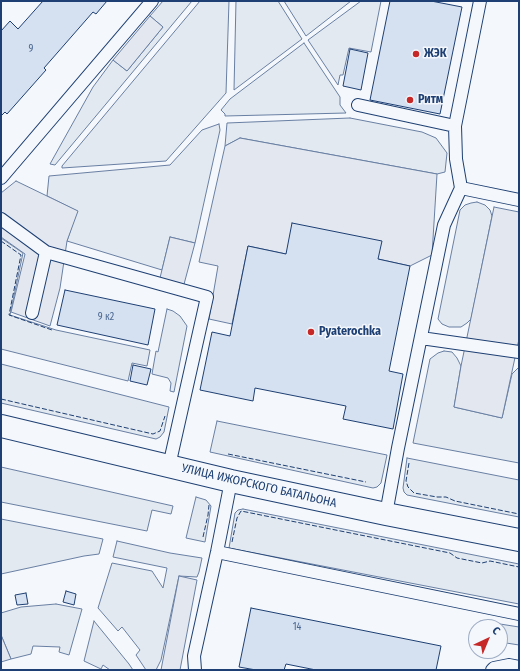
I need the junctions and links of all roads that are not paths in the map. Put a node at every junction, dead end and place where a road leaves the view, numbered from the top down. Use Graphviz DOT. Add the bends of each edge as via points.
graph roads {
  1 [pos="152,1"];
  2 [pos="480,1"];
  3 [pos="358,106"];
  4 [pos="455,126"];
  5 [pos="1,178"];
  6 [pos="461,188"];
  7 [pos="519,200"];
  8 [pos="1,219"];
  9 [pos="46,252"];
  10 [pos="32,313"];
  11 [pos="421,338"];
  12 [pos="519,352"];
  13 [pos="1,426"];
  14 [pos="169,466"];
  15 [pos="231,480"];
  16 [pos="386,514"];
  17 [pos="519,540"];
  18 [pos="217,552"];
  19 [pos="519,614"];
  20 [pos="519,666"];
  21 [pos="195,670"];
  22 [pos="492,670"];
  1 -- 5 [label="lane"];
  2 -- 4 [label="lane"];
  3 -- 4 [label="lane"];
  4 -- 6 [label="lane" via="456,159"];
  6 -- 7 [label="lane"];
  6 -- 11 [label="lane" via="444,225"];
  8 -- 9 [label="lane"];
  9 -- 10 [label="lane"];
  9 -- 14 [label="lane" via="207,297"];
  11 -- 12 [label="lane"];
  11 -- 16 [label="lane"];
  13 -- 14 [label="street, УЛИЦА ИЖОРСКОГО БАТАЛЬОНА"];
  14 -- 15 [label="street, УЛИЦА ИЖОРСКОГО БАТАЛЬОНА"];
  15 -- 16 [label="street, УЛИЦА ИЖОРСКОГО БАТАЛЬОНА"];
  15 -- 18 [label="lane"];
  16 -- 17 [label="street, УЛИЦА ИЖОРСКОГО БАТАЛЬОНА"];
  18 -- 19 [label="lane"];
  18 -- 21 [label="lane" via="194,656"];
  20 -- 22 [label="lane" via="509,665"];
}
